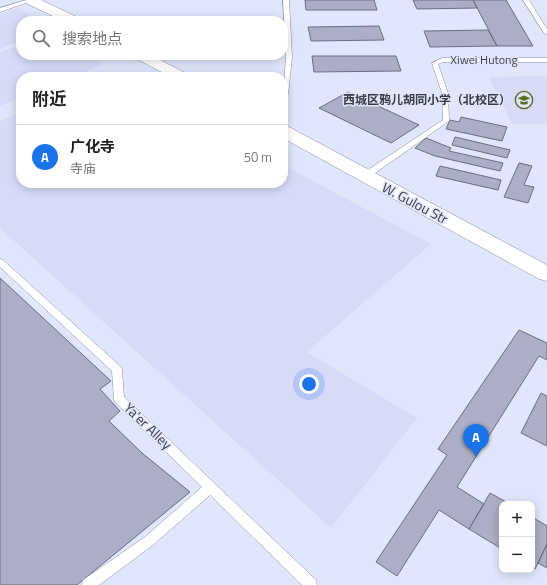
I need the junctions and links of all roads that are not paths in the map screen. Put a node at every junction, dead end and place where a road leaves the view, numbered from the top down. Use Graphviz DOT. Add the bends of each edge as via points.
graph roads {
  1 [pos="31,0"];
  2 [pos="286,0"];
  3 [pos="526,0"];
  4 [pos="0,10"];
  5 [pos="64,16"];
  6 [pos="287,16"];
  7 [pos="547,33"];
  8 [pos="288,38"];
  9 [pos="150,60"];
  10 [pos="547,60"];
  11 [pos="172,72"];
  12 [pos="287,72"];
  13 [pos="288,134"];
  14 [pos="365,176"];
  15 [pos="0,262"];
  16 [pos="547,274"];
  17 [pos="210,487"];
  18 [pos="88,585"];
  19 [pos="311,585"];
  1 -- 4 [label="lane"];
  1 -- 5 [label="main road"];
  2 -- 6 [label="lane"];
  3 -- 7 [label="lane"];
  8 -- 12 [label="lane"];
  9 -- 11 [label="main road"];
  10 -- 14 [label="lane, Xiwei Hutong" via="442,60 435,63 445,93 446,121"];
  13 -- 14 [label="main road, W. Gulou Str"];
  14 -- 16 [label="main road, W. Gulou Str"];
  15 -- 17 [label="lane, Ya'er Alley" via="117,370 119,399"];
  17 -- 18 [label="lane" via="149,540"];
  17 -- 19 [label="lane, Ya'er Alley"];
}
